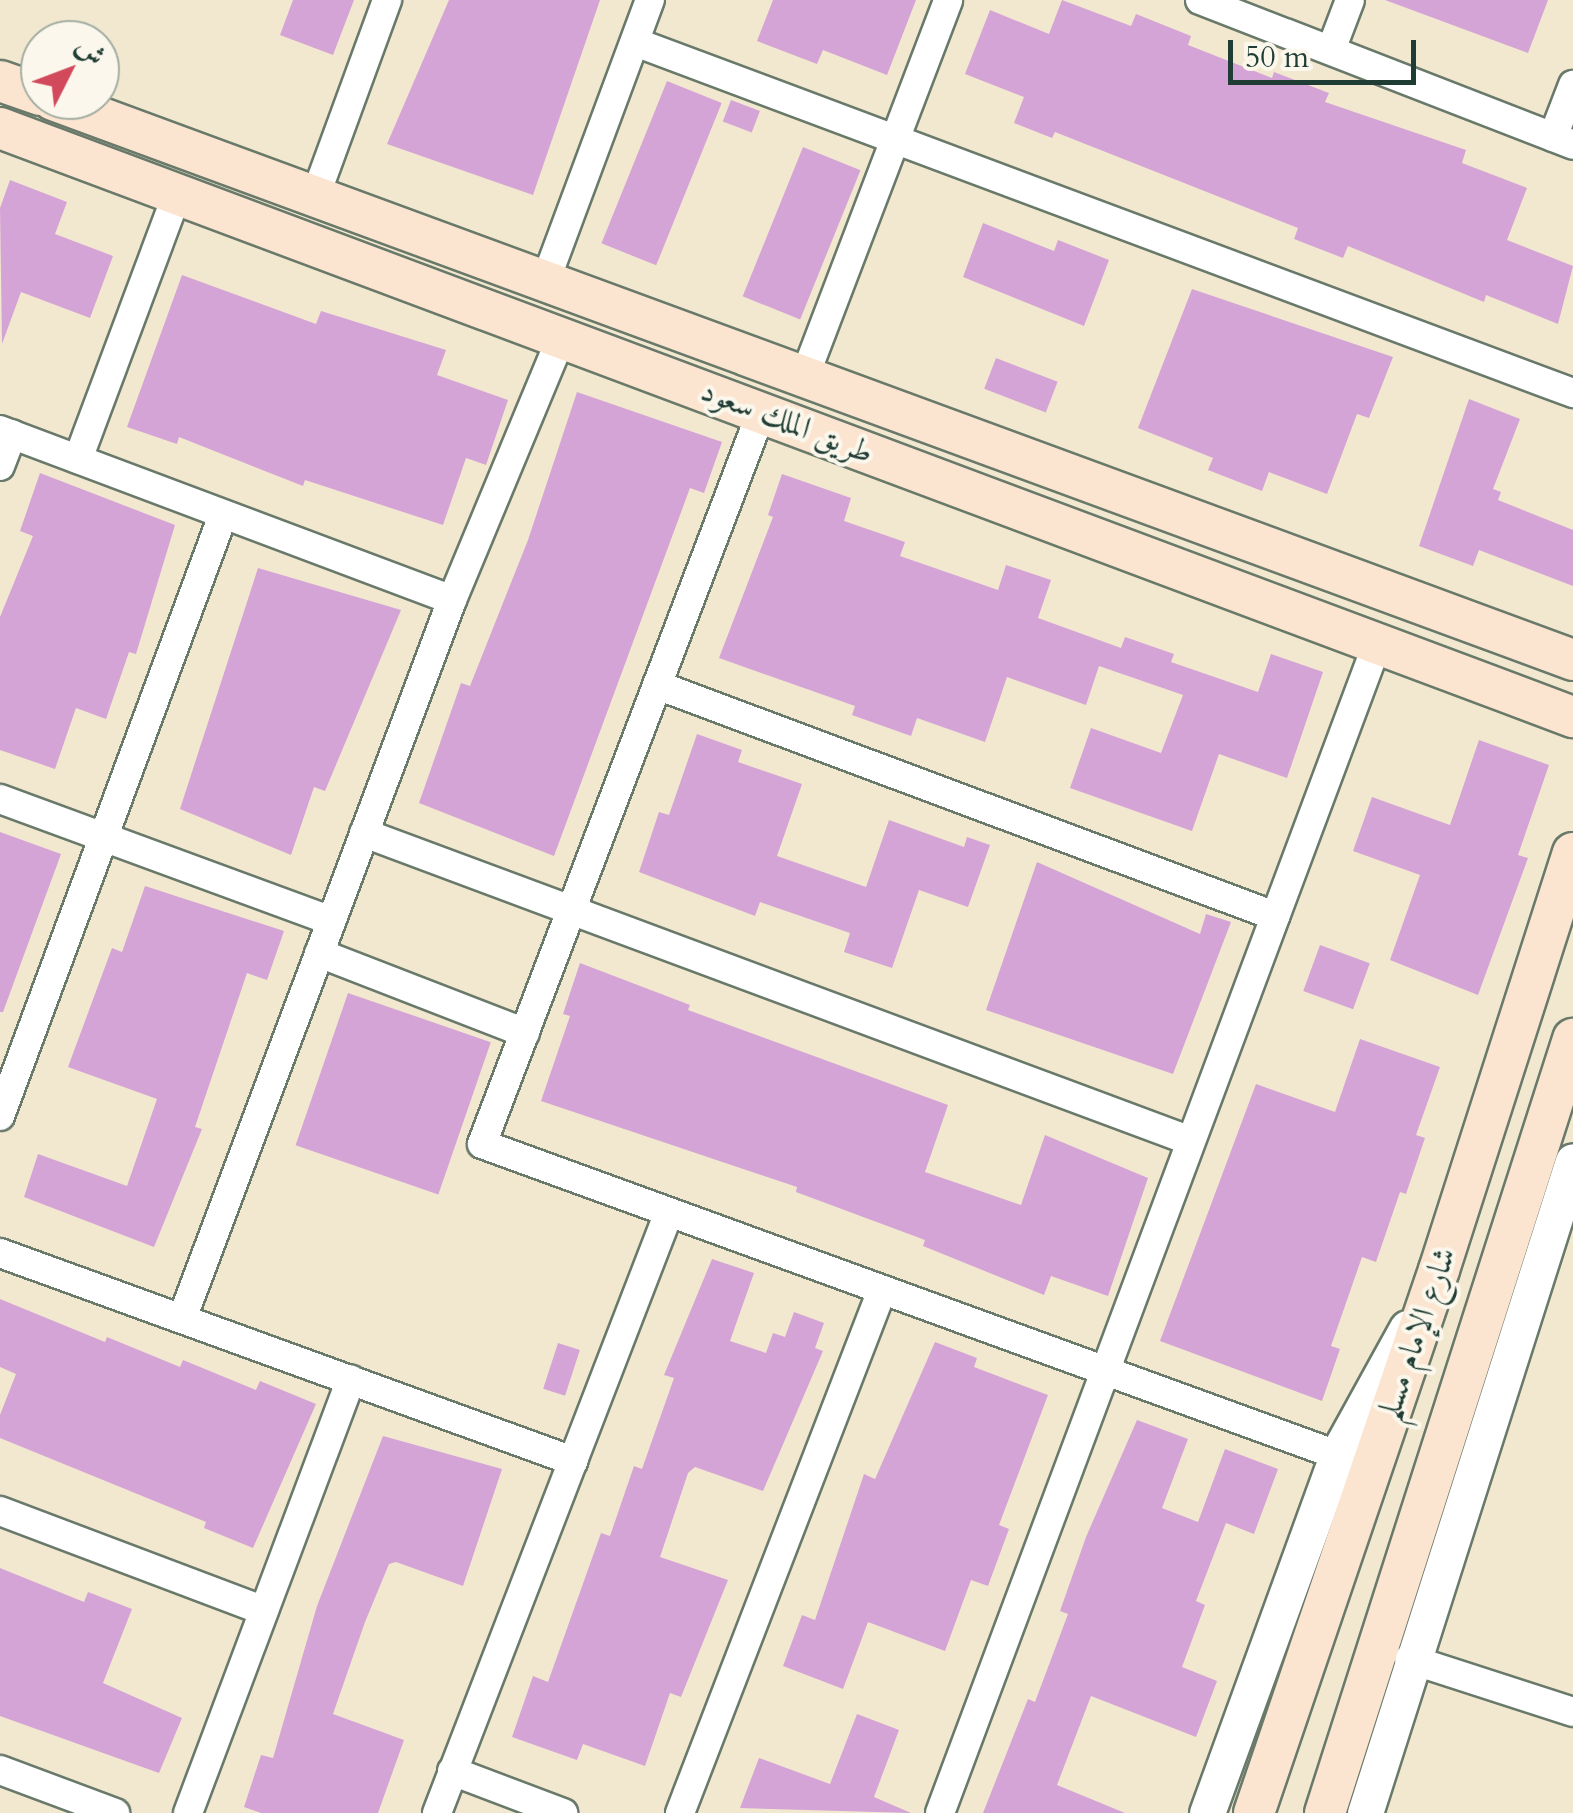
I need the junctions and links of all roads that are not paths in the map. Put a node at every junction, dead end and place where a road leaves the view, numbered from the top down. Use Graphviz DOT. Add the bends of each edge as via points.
graph roads {
  1 [pos="387,0"];
  2 [pos="650,0"];
  3 [pos="948,0"];
  4 [pos="1200,0"];
  5 [pos="1350,0"];
  6 [pos="634,42"];
  7 [pos="1332,50"];
  8 [pos="1573,85"];
  9 [pos="106,120"];
  10 [pos="0,128"];
  11 [pos="894,139"];
  12 [pos="1563,141"];
  13 [pos="177,194"];
  14 [pos="315,197"];
  15 [pos="545,282"];
  16 [pos="560,338"];
  17 [pos="804,378"];
  18 [pos="1573,393"];
  19 [pos="761,413"];
  20 [pos="6,432"];
  21 [pos="78,460"];
  22 [pos="0,466"];
  23 [pos="223,515"];
  24 [pos="452,600"];
  25 [pos="1377,644"];
  26 [pos="1564,651"];
  27 [pos="657,685"];
  28 [pos="1573,718"];
  29 [pos="0,799"];
  30 [pos="364,834"];
  31 [pos="102,840"];
  32 [pos="1573,852"];
  33 [pos="572,909"];
  34 [pos="1275,916"];
  35 [pos="331,921"];
  36 [pos="319,953"];
  37 [pos="525,1033"];
  38 [pos="1573,1039"];
  39 [pos="0,1116"];
  40 [pos="1191,1141"];
  41 [pos="1573,1161"];
  42 [pos="669,1212"];
  43 [pos="1562,1235"];
  44 [pos="0,1253"];
  45 [pos="1440,1270"];
  46 [pos="882,1290"];
  47 [pos="182,1319"];
  48 [pos="1106,1371"];
  49 [pos="350,1380"];
  50 [pos="1336,1455"];
  51 [pos="572,1461"];
  52 [pos="0,1512"];
  53 [pos="264,1610"];
  54 [pos="1409,1659"];
  55 [pos="1573,1712"];
  56 [pos="0,1770"];
  57 [pos="452,1771"];
  58 [pos="115,1813"];
  59 [pos="188,1813"];
  60 [pos="437,1813"];
  61 [pos="563,1813"];
  62 [pos="680,1813"];
  63 [pos="940,1813"];
  64 [pos="1207,1813"];
  65 [pos="1254,1813"];
  66 [pos="1324,1813"];
  67 [pos="1365,1813"];
  1 -- 14 [label="street"];
  2 -- 6 [label="street"];
  3 -- 11 [label="street"];
  4 -- 7 [label="street"];
  5 -- 7 [label="street"];
  6 -- 11 [label="street"];
  6 -- 15 [label="street"];
  7 -- 12 [label="street"];
  8 -- 12 [label="street"];
  9 -- 14 [label="main road, طريق الملك سعود"];
  10 -- 13 [label="main road, طريق الملك سعود"];
  11 -- 17 [label="street"];
  11 -- 18 [label="street"];
  13 -- 16 [label="main road, طريق الملك سعود"];
  13 -- 21 [label="street"];
  14 -- 15 [label="main road, طريق الملك سعود"];
  15 -- 17 [label="main road, طريق الملك سعود"];
  16 -- 19 [label="main road, طريق الملك سعود"];
  16 -- 24 [label="street"];
  17 -- 26 [label="main road, طريق الملك سعود"];
  19 -- 25 [label="main road, طريق الملك سعود"];
  19 -- 27 [label="street"];
  20 -- 21 [label="street"];
  20 -- 22 [label="street"];
  21 -- 23 [label="street"];
  23 -- 24 [label="street"];
  23 -- 31 [label="street"];
  24 -- 30 [label="street"];
  25 -- 28 [label="main road, طريق الملك سعود"];
  25 -- 34 [label="street"];
  27 -- 33 [label="street"];
  27 -- 34 [label="street"];
  29 -- 31 [label="street"];
  30 -- 33 [label="street"];
  30 -- 35 [label="street"];
  31 -- 35 [label="street"];
  31 -- 39 [label="street"];
  32 -- 45 [label="main road, شارع الإمام مسلم"];
  33 -- 37 [label="street"];
  33 -- 40 [label="street"];
  34 -- 40 [label="street"];
  35 -- 36 [label="street"];
  36 -- 37 [label="street"];
  36 -- 47 [label="street"];
  37 -- 42 [label="street" via="482,1144"];
  38 -- 66 [label="main road, شارع الإمام مسلم"];
  40 -- 48 [label="street"];
  41 -- 43 [label="street"];
  42 -- 46 [label="street"];
  42 -- 51 [label="street"];
  43 -- 54 [label="street"];
  44 -- 47 [label="street"];
  45 -- 50 [label="street"];
  45 -- 65 [label="main road, شارع الإمام مسلم"];
  46 -- 48 [label="street"];
  46 -- 62 [label="street"];
  47 -- 49 [label="street"];
  48 -- 50 [label="street"];
  48 -- 63 [label="street"];
  49 -- 51 [label="street"];
  49 -- 53 [label="street"];
  50 -- 64 [label="street"];
  51 -- 57 [label="street"];
  52 -- 53 [label="street"];
  53 -- 59 [label="street"];
  54 -- 55 [label="street"];
  54 -- 67 [label="street"];
  56 -- 58 [label="street"];
  57 -- 60 [label="street"];
  57 -- 61 [label="street"];
}
